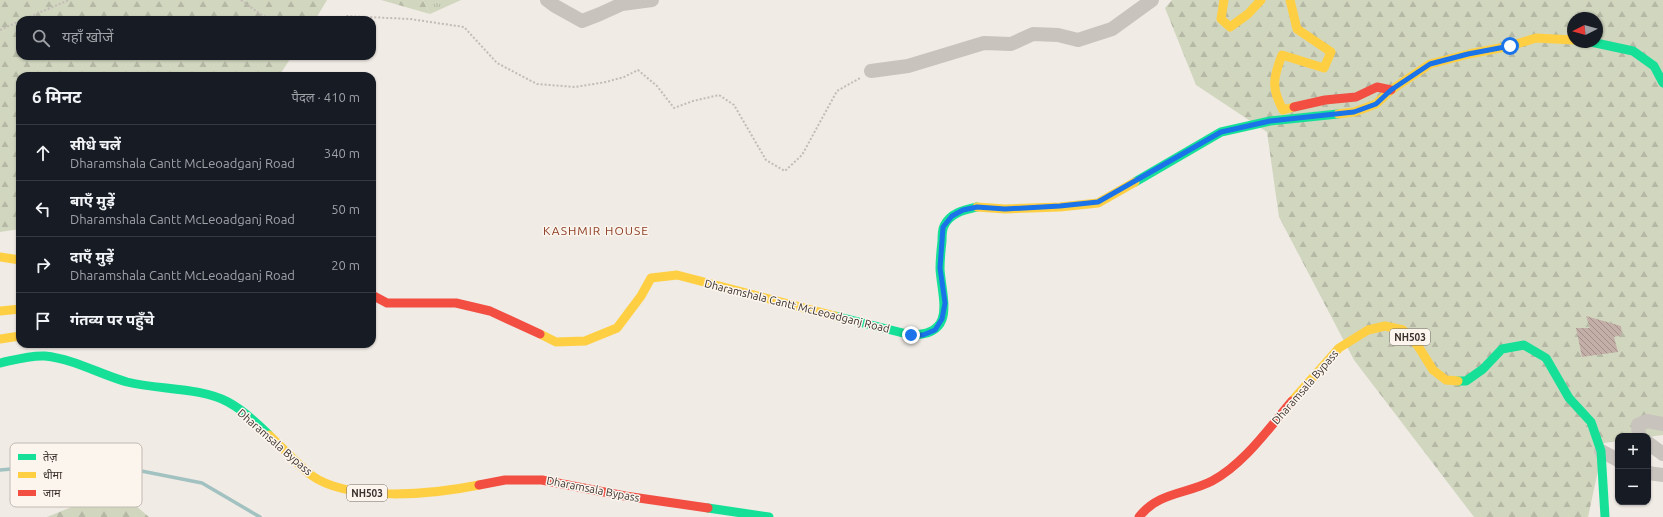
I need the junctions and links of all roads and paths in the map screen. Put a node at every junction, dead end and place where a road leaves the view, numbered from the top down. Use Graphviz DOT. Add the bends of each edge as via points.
graph roads {
  1 [pos="69,0"];
  2 [pos="241,0"];
  3 [pos="547,0"];
  4 [pos="652,0"];
  5 [pos="1152,0"];
  6 [pos="1224,0"];
  7 [pos="1261,0"];
  8 [pos="1290,0"];
  9 [pos="31,16"];
  10 [pos="264,16"];
  11 [pos="376,17"];
  12 [pos="16,22"];
  13 [pos="0,30"];
  14 [pos="1567,40"];
  15 [pos="1603,45"];
  16 [pos="871,71"];
  17 [pos="1663,83"];
  18 [pos="1391,90"];
  19 [pos="0,257"];
  20 [pos="16,259"];
  21 [pos="376,297"];
  22 [pos="16,309"];
  23 [pos="0,311"];
  24 [pos="16,337"];
  25 [pos="0,339"];
  26 [pos="0,363"];
  27 [pos="1663,424"];
  28 [pos="1639,433"];
  29 [pos="1651,445"];
  30 [pos="1601,451"];
  31 [pos="1663,454"];
  32 [pos="1615,458"];
  33 [pos="1651,473"];
  34 [pos="1663,475"];
  35 [pos="768,517"];
  36 [pos="1139,517"];
  37 [pos="1605,517"];
  1 -- 9 [label="path"];
  2 -- 10 [label="path"];
  3 -- 4 [label="street" via="582,21 622,4"];
  5 -- 16 [label="street" via="1112,28 1078,40 1058,35 1033,34 1011,44 984,43 908,66"];
  6 -- 7 [label="main road" via="1221,19 1230,27 1248,14"];
  8 -- 18 [label="main road" via="1297,29 1331,52 1324,68 1282,55 1274,76 1275,96 1283,110 1325,100 1356,97 1377,87"];
  11 -- 16 [label="path" via="410,19 464,27 497,63 537,84 575,87 606,82 638,70 657,86 674,108 719,95 734,105 766,160 785,171 802,155 837,91"];
  12 -- 13 [label="path"];
  14 -- 18 [label="main road, Dharamshala Cantt McLeoadganj Road" via="1536,38 1430,64"];
  15 -- 17 [label="main road" via="1633,51 1654,66"];
  18 -- 21 [label="main road, Dharamshala Cantt McLeoadganj Road" via="1376,104 1354,112 1270,121 1221,132 1098,202 1005,209 977,207 963,210 952,216 943,227 940,268 945,303 942,319 935,330 923,335 911,335 677,275 651,278 617,328 585,342 556,342 490,311 456,304 388,303"];
  19 -- 20 [label="main road"];
  22 -- 23 [label="main road"];
  24 -- 25 [label="main road"];
  26 -- 35 [label="main road, Dharamsala Bypass / NH503" via="44,356 70,360 128,382 203,394 228,402 254,421 312,475 334,487 365,493 424,493 451,491 505,480 542,480 625,496"];
  27 -- 28 [label="street" via="1647,421 1638,426"];
  29 -- 31 [label="street"];
  30 -- 32 [label="street"];
  30 -- 36 [label="main road, Dharamsala Bypass / NH503" via="1591,422 1569,398 1546,358 1524,345 1502,349 1483,369 1466,381 1446,380 1433,370 1418,346 1403,330 1385,326 1368,330 1340,348 1241,460 1212,480 1165,497 1146,508"];
  30 -- 37 [label="main road, Dharamsala Bypass / NH503"];
  33 -- 34 [label="street"];
}
